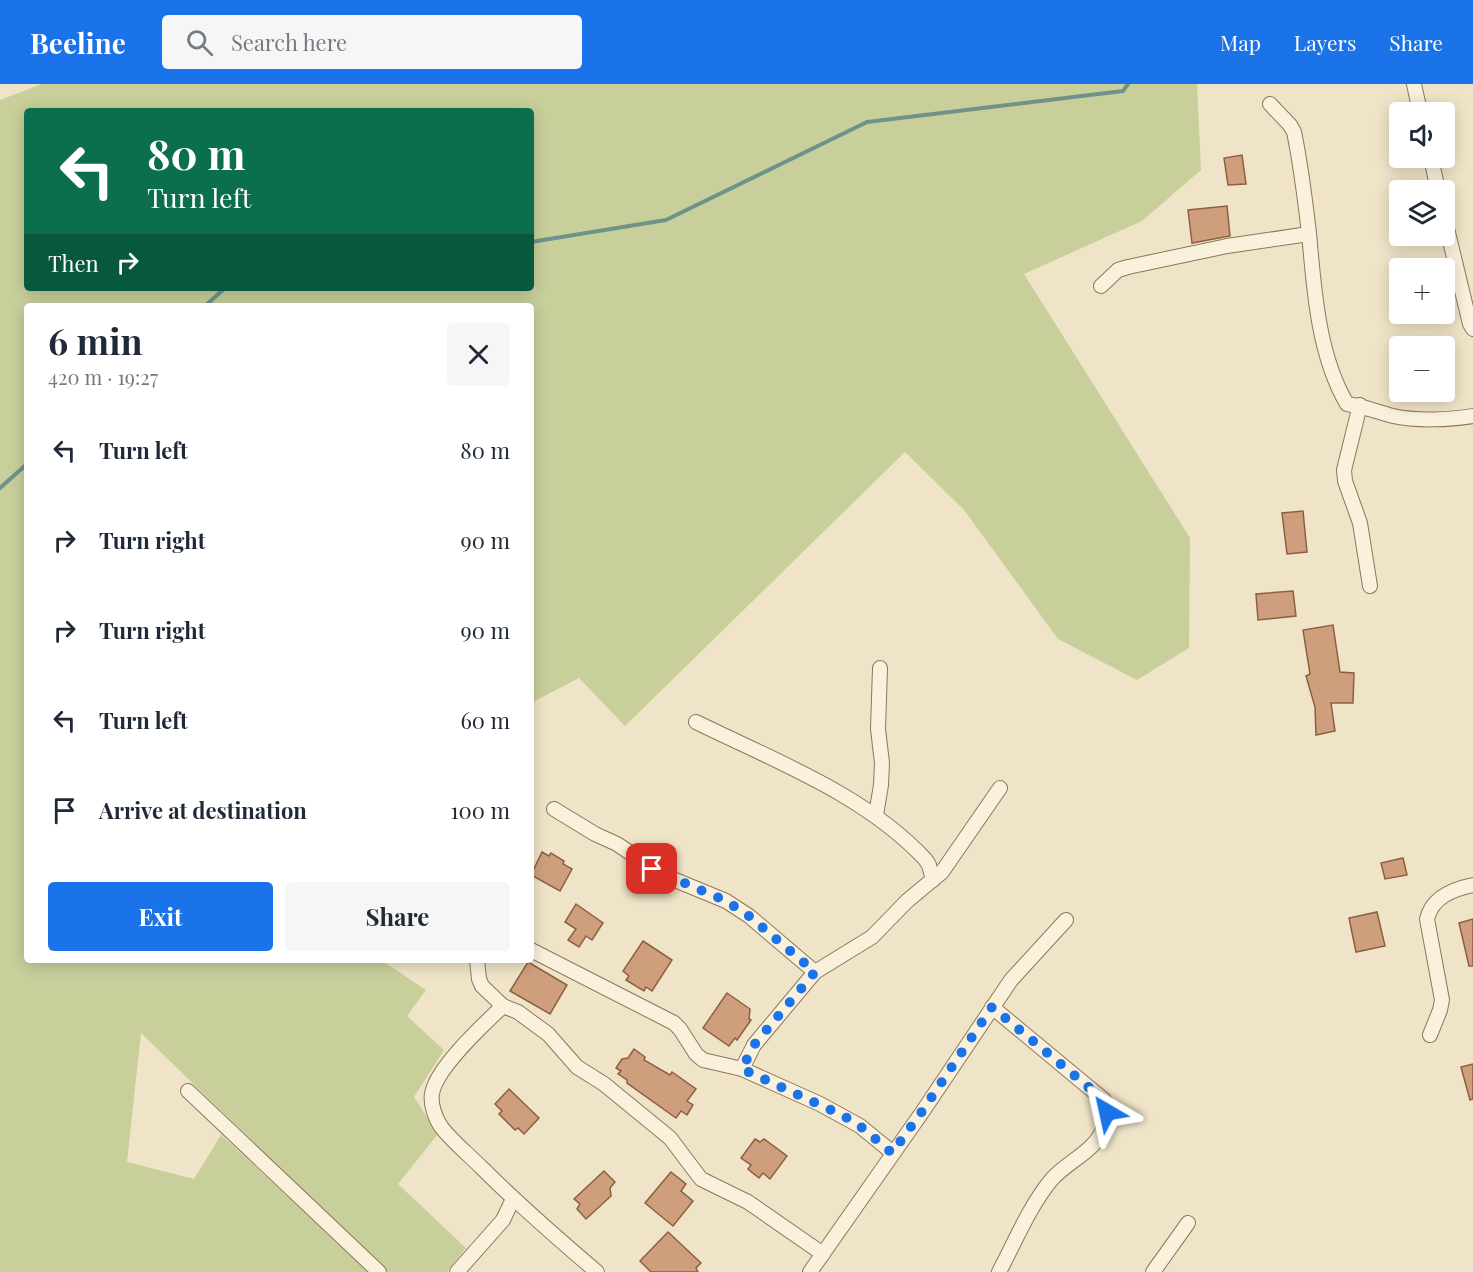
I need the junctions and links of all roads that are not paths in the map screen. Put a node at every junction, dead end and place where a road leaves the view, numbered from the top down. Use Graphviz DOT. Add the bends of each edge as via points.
graph roads {
  1 [pos="1414,84"];
  2 [pos="1418,102"];
  3 [pos="1270,104"];
  4 [pos="1309,234"];
  5 [pos="1451,246"];
  6 [pos="1101,286"];
  7 [pos="1473,329"];
  8 [pos="1360,405"];
  9 [pos="1473,416"];
  10 [pos="1370,586"];
  11 [pos="880,668"];
  12 [pos="696,722"];
  13 [pos="1000,788"];
  14 [pos="555,809"];
  15 [pos="876,815"];
  16 [pos="933,880"];
  17 [pos="1473,885"];
  18 [pos="1066,920"];
  19 [pos="534,952"];
  20 [pos="477,963"];
  21 [pos="815,972"];
  22 [pos="503,1006"];
  23 [pos="992,1007"];
  24 [pos="1430,1035"];
  25 [pos="742,1069"];
  26 [pos="188,1091"];
  27 [pos="892,1153"];
  28 [pos="513,1199"];
  29 [pos="1188,1223"];
  30 [pos="823,1254"];
  31 [pos="379,1272"];
  32 [pos="457,1272"];
  33 [pos="597,1272"];
  34 [pos="810,1272"];
  35 [pos="999,1272"];
  36 [pos="1154,1272"];
  1 -- 2 [label="street"];
  3 -- 4 [label="street" via="1294,132"];
  4 -- 6 [label="street" via="1128,267 1118,270"];
  4 -- 8 [label="street" via="1313,288 1333,376 1347,404"];
  5 -- 7 [label="street"];
  8 -- 9 [label="street" via="1395,416"];
  8 -- 10 [label="street" via="1346,460 1345,481 1357,512"];
  11 -- 15 [label="street" via="878,729 882,763"];
  12 -- 15 [label="street"];
  13 -- 16 [label="street" via="948,865"];
  14 -- 21 [label="street" via="663,875 726,901"];
  15 -- 16 [label="street" via="925,859"];
  16 -- 21 [label="street" via="872,937"];
  17 -- 24 [label="street" via="1448,892 1428,914 1442,1000"];
  18 -- 23 [label="street" via="1011,980"];
  19 -- 25 [label="street" via="674,1023 703,1060"];
  20 -- 22 [label="street" via="482,986"];
  21 -- 25 [label="street" via="754,1045"];
  22 -- 28 [label="street" via="446,1067 431,1096 441,1127"];
  22 -- 30 [label="street" via="548,1034 577,1067 670,1138 705,1183 748,1202"];
  23 -- 27 [label="street"];
  23 -- 35 [label="street" via="1104,1100 1107,1112 1105,1127 1097,1140 1052,1180 1037,1201"];
  25 -- 27 [label="street" via="842,1115"];
  26 -- 31 [label="street"];
  27 -- 30 [label="street"];
  28 -- 32 [label="street" via="504,1220"];
  28 -- 33 [label="street"];
  29 -- 36 [label="street"];
  30 -- 34 [label="street"];
}
